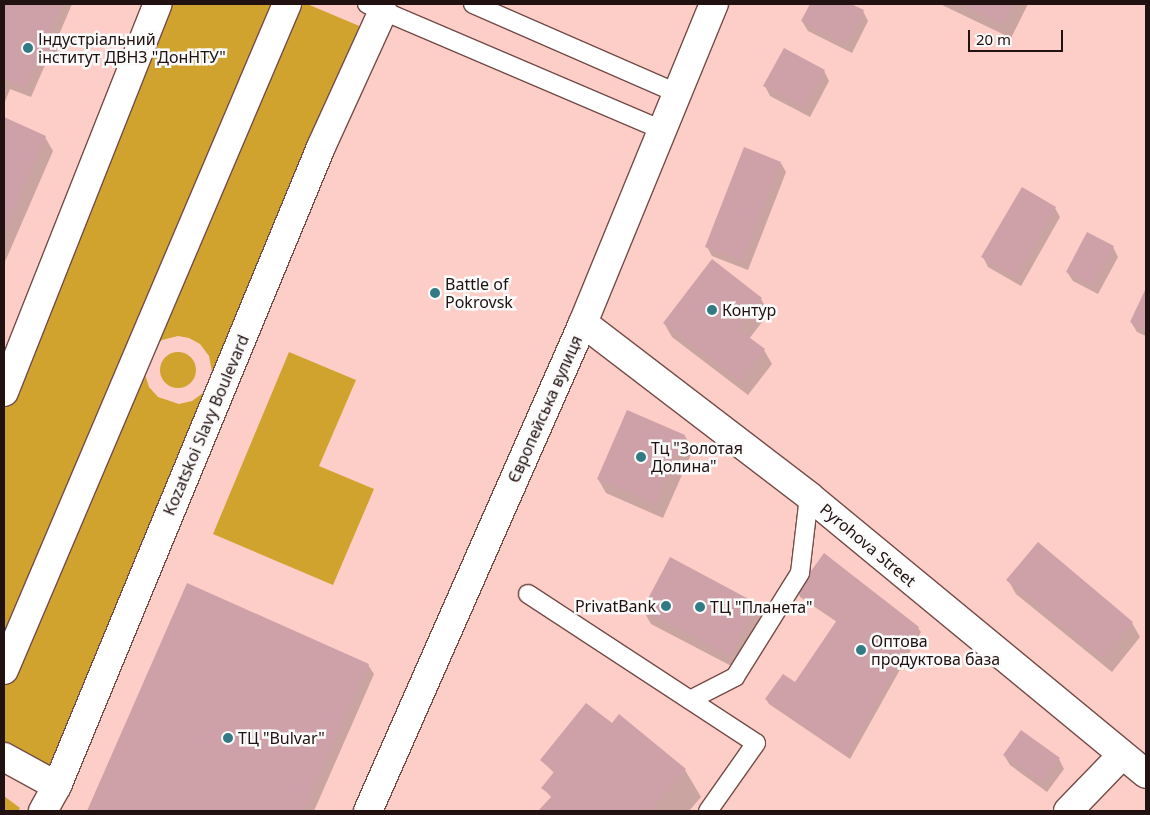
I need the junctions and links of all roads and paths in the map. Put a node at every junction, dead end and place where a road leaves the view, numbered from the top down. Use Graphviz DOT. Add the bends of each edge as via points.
graph roads {
  1 [pos="158,4"];
  2 [pos="287,4"];
  3 [pos="473,4"];
  4 [pos="714,4"];
  5 [pos="375,7"];
  6 [pos="677,93"];
  7 [pos="662,130"];
  8 [pos="583,323"];
  9 [pos="4,392"];
  10 [pos="809,496"];
  11 [pos="528,594"];
  12 [pos="4,670"];
  13 [pos="690,700"];
  14 [pos="1122,755"];
  15 [pos="4,757"];
  16 [pos="1146,774"];
  17 [pos="57,786"];
  18 [pos="43,811"];
  19 [pos="368,811"];
  20 [pos="708,811"];
  21 [pos="1068,811"];
  1 -- 9 [label="street"];
  2 -- 12 [label="street"];
  3 -- 6 [label="lane"];
  4 -- 6 [label="street, Європейська вулиця"];
  5 -- 7 [label="lane"];
  5 -- 17 [label="street, Kozatskoi Slavy Boulevard" via="321,147"];
  6 -- 7 [label="street, Європейська вулиця"];
  7 -- 8 [label="street, Європейська вулиця"];
  8 -- 10 [label="street, Pyrohova Street"];
  8 -- 19 [label="street, Європейська вулиця"];
  10 -- 13 [label="lane" via="800,573 735,677"];
  10 -- 14 [label="street, Pyrohova Street"];
  11 -- 13 [label="lane"];
  13 -- 20 [label="lane" via="756,743"];
  14 -- 16 [label="street, Pyrohova Street"];
  14 -- 21 [label="street"];
  15 -- 17 [label="street"];
  17 -- 18 [label="street, Kozatskoi Slavy Boulevard"];
}
